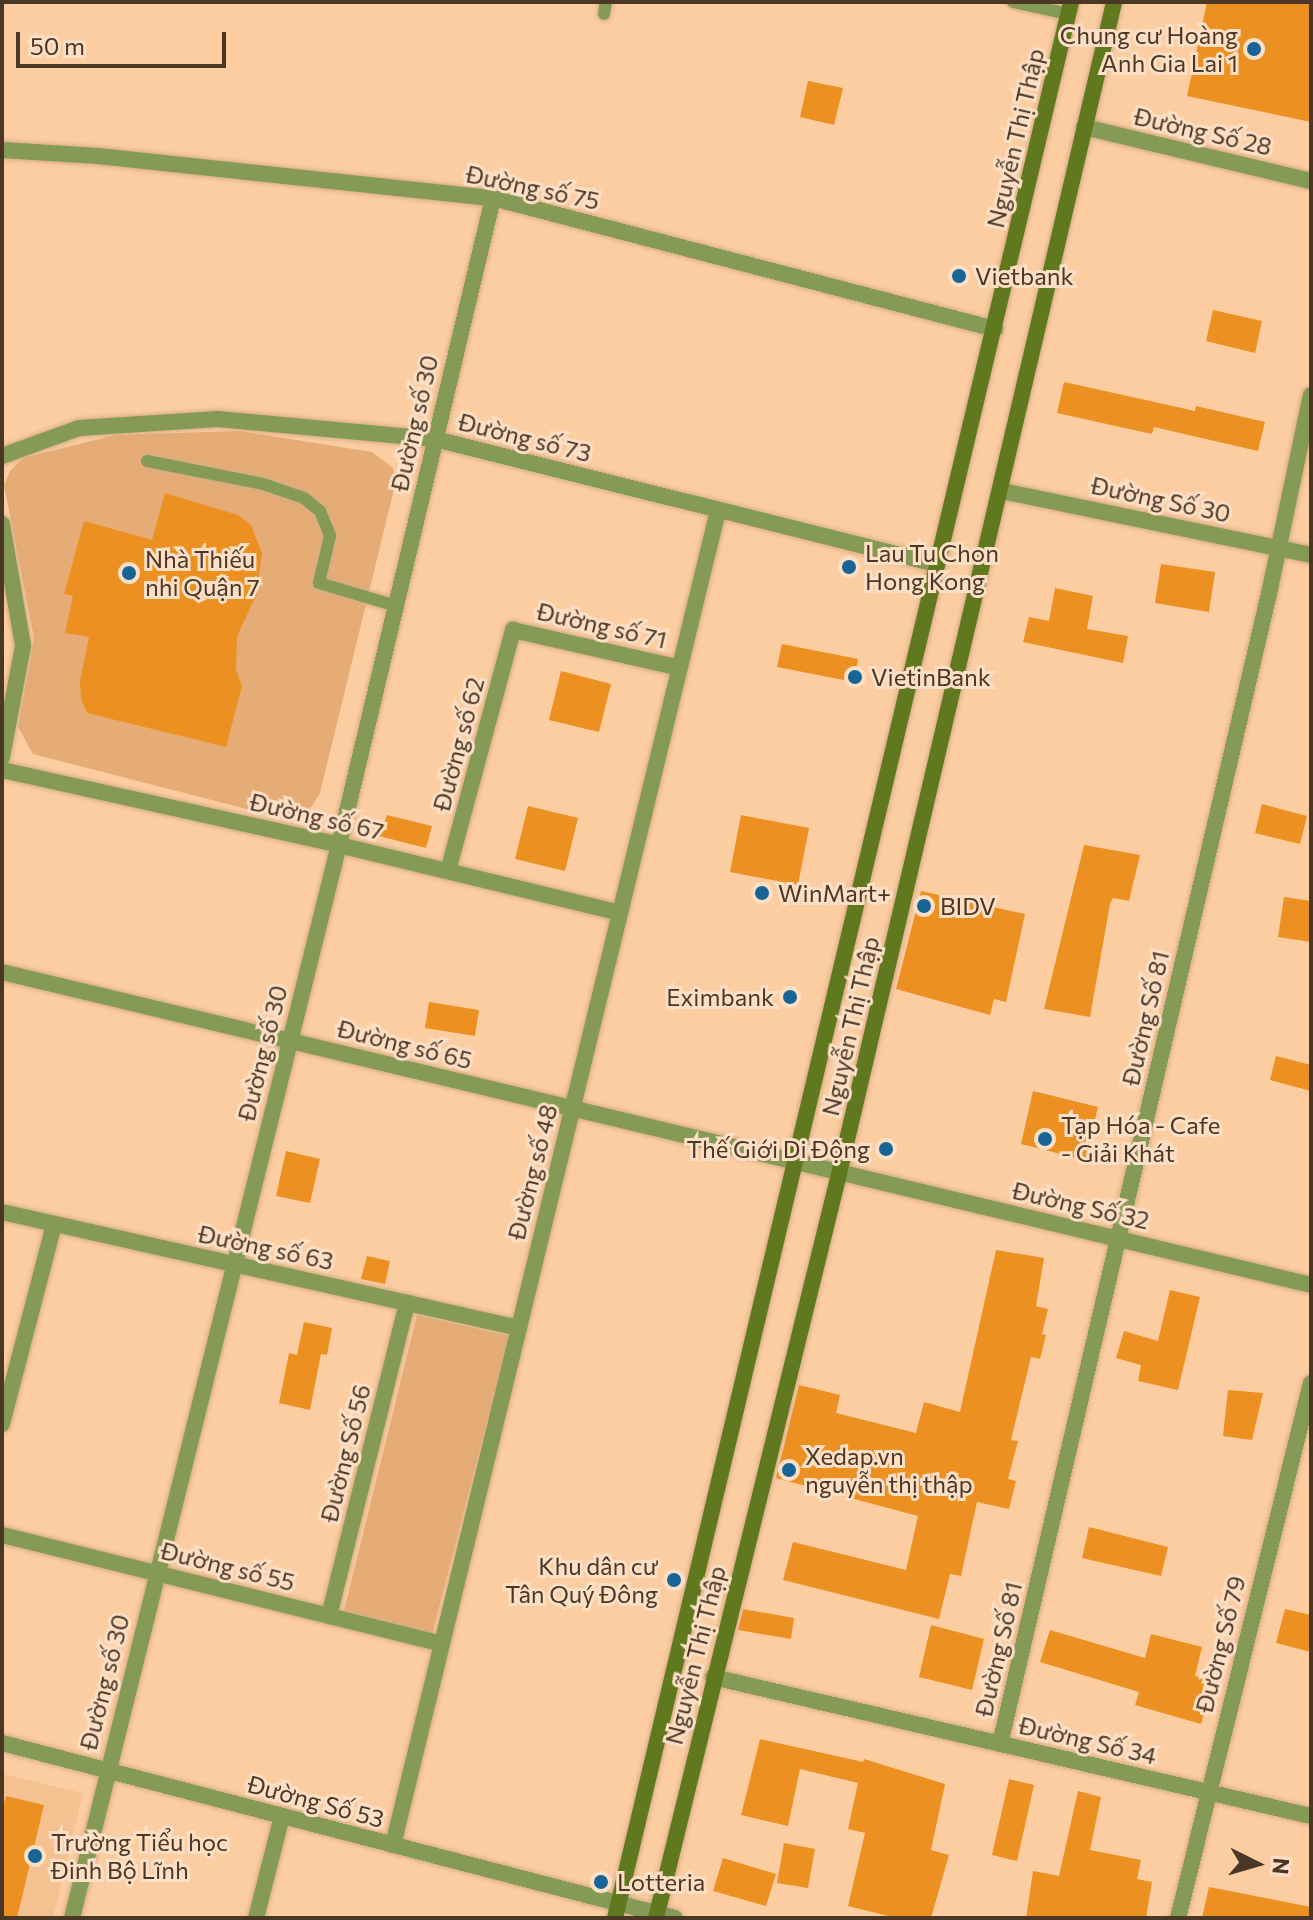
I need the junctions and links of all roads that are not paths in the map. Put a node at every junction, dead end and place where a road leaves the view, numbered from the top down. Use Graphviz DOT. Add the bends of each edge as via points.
graph roads {
  1 [pos="1013,2"];
  2 [pos="1114,2"];
  3 [pos="1069,8"];
  4 [pos="1084,127"];
  5 [pos="2,150"];
  6 [pos="1311,181"];
  7 [pos="493,198"];
  8 [pos="995,329"];
  9 [pos="1311,395"];
  10 [pos="435,439"];
  11 [pos="2,456"];
  12 [pos="147,461"];
  13 [pos="1002,491"];
  14 [pos="718,511"];
  15 [pos="2,524"];
  16 [pos="1279,548"];
  17 [pos="1311,555"];
  18 [pos="936,564"];
  19 [pos="396,606"];
  20 [pos="513,630"];
  21 [pos="680,668"];
  22 [pos="2,757"];
  23 [pos="2,770"];
  24 [pos="339,845"];
  25 [pos="448,871"];
  26 [pos="620,913"];
  27 [pos="2,972"];
  28 [pos="290,1041"];
  29 [pos="572,1109"];
  30 [pos="797,1163"];
  31 [pos="839,1174"];
  32 [pos="2,1212"];
  33 [pos="54,1224"];
  34 [pos="1119,1238"];
  35 [pos="235,1265"];
  36 [pos="1311,1285"];
  37 [pos="407,1303"];
  38 [pos="519,1328"];
  39 [pos="1311,1383"];
  40 [pos="2,1424"];
  41 [pos="2,1535"];
  42 [pos="156,1573"];
  43 [pos="329,1616"];
  44 [pos="442,1644"];
  45 [pos="713,1677"];
  46 [pos="2,1743"];
  47 [pos="1000,1744"];
  48 [pos="107,1770"];
  49 [pos="1208,1793"];
  50 [pos="282,1816"];
  51 [pos="1311,1816"];
  52 [pos="393,1845"];
  53 [pos="617,1911"];
  54 [pos="657,1916"];
  55 [pos="72,1918"];
  56 [pos="256,1918"];
  57 [pos="675,1918"];
  58 [pos="1178,1918"];
  1 -- 3 [label="lane"];
  2 -- 4 [label="main road, Nguyễn Thị Thập"];
  3 -- 8 [label="main road, Nguyễn Thị Thập"];
  4 -- 6 [label="street, Đường Số 28"];
  4 -- 13 [label="main road, Nguyễn Thị Thập"];
  5 -- 7 [label="street, Đường số 75"];
  7 -- 8 [label="street, Đường số 75"];
  7 -- 10 [label="street, Đường số 30"];
  8 -- 18 [label="main road, Nguyễn Thị Thập"];
  9 -- 16 [label="street, Đường Số 81"];
  10 -- 11 [label="street, Đường số 73" via="218,419 79,428"];
  10 -- 14 [label="street, Đường số 73"];
  10 -- 19 [label="street, Đường số 30"];
  12 -- 19 [label="lane" via="263,484 304,498 320,511 330,536 319,583"];
  13 -- 16 [label="street, Đường Số 30"];
  13 -- 31 [label="main road, Nguyễn Thị Thập"];
  14 -- 18 [label="street, Đường số 73"];
  14 -- 21 [label="street, Đường số 48"];
  15 -- 22 [label="street" via="23,646"];
  16 -- 17 [label="street, Đường Số 30"];
  16 -- 34 [label="street, Đường Số 81"];
  18 -- 30 [label="main road, Nguyễn Thị Thập"];
  19 -- 24 [label="street, Đường số 30"];
  20 -- 21 [label="street, Đường số 71"];
  20 -- 25 [label="street, Đường số 62"];
  21 -- 26 [label="street, Đường số 48"];
  23 -- 24 [label="street, Đường số 67"];
  24 -- 25 [label="street, Đường số 67"];
  24 -- 28 [label="street, Đường số 30"];
  25 -- 26 [label="street, Đường số 67"];
  26 -- 29 [label="street, Đường số 48"];
  27 -- 28 [label="street, Đường số 65"];
  28 -- 29 [label="street, Đường số 65"];
  28 -- 35 [label="street, Đường số 30"];
  29 -- 30 [label="street, Đường số 65"];
  29 -- 38 [label="street, Đường số 48"];
  30 -- 31 [label="street, Đường Số 32"];
  30 -- 53 [label="main road, Nguyễn Thị Thập"];
  31 -- 34 [label="street, Đường Số 32"];
  31 -- 45 [label="main road, Nguyễn Thị Thập"];
  32 -- 33 [label="street, Đường số 63"];
  33 -- 35 [label="street, Đường số 63"];
  33 -- 40 [label="street"];
  34 -- 36 [label="street, Đường Số 32"];
  34 -- 47 [label="street, Đường Số 81"];
  35 -- 37 [label="street, Đường số 63"];
  35 -- 42 [label="street, Đường số 30"];
  37 -- 38 [label="street, Đường số 63"];
  37 -- 43 [label="street, Đường Số 56"];
  38 -- 44 [label="street, Đường số 48"];
  39 -- 49 [label="street, Đường Số 79"];
  41 -- 42 [label="street, Đường số 55"];
  42 -- 43 [label="street, Đường số 55"];
  42 -- 48 [label="street, Đường số 30"];
  43 -- 44 [label="street, Đường số 55"];
  44 -- 52 [label="street, Đường số 48"];
  45 -- 47 [label="street, Đường Số 34"];
  45 -- 54 [label="main road, Nguyễn Thị Thập"];
  46 -- 48 [label="street, Đường Số 53"];
  47 -- 49 [label="street, Đường Số 34"];
  48 -- 50 [label="street, Đường Số 53"];
  48 -- 55 [label="street, Đường số 30"];
  49 -- 51 [label="street, Đường Số 34"];
  49 -- 58 [label="street, Đường Số 79"];
  50 -- 52 [label="street, Đường Số 53"];
  50 -- 56 [label="street"];
  52 -- 53 [label="street, Đường Số 53"];
  53 -- 54 [label="street, Đường Số 53"];
  54 -- 57 [label="street, Đường Số 53"];
}
